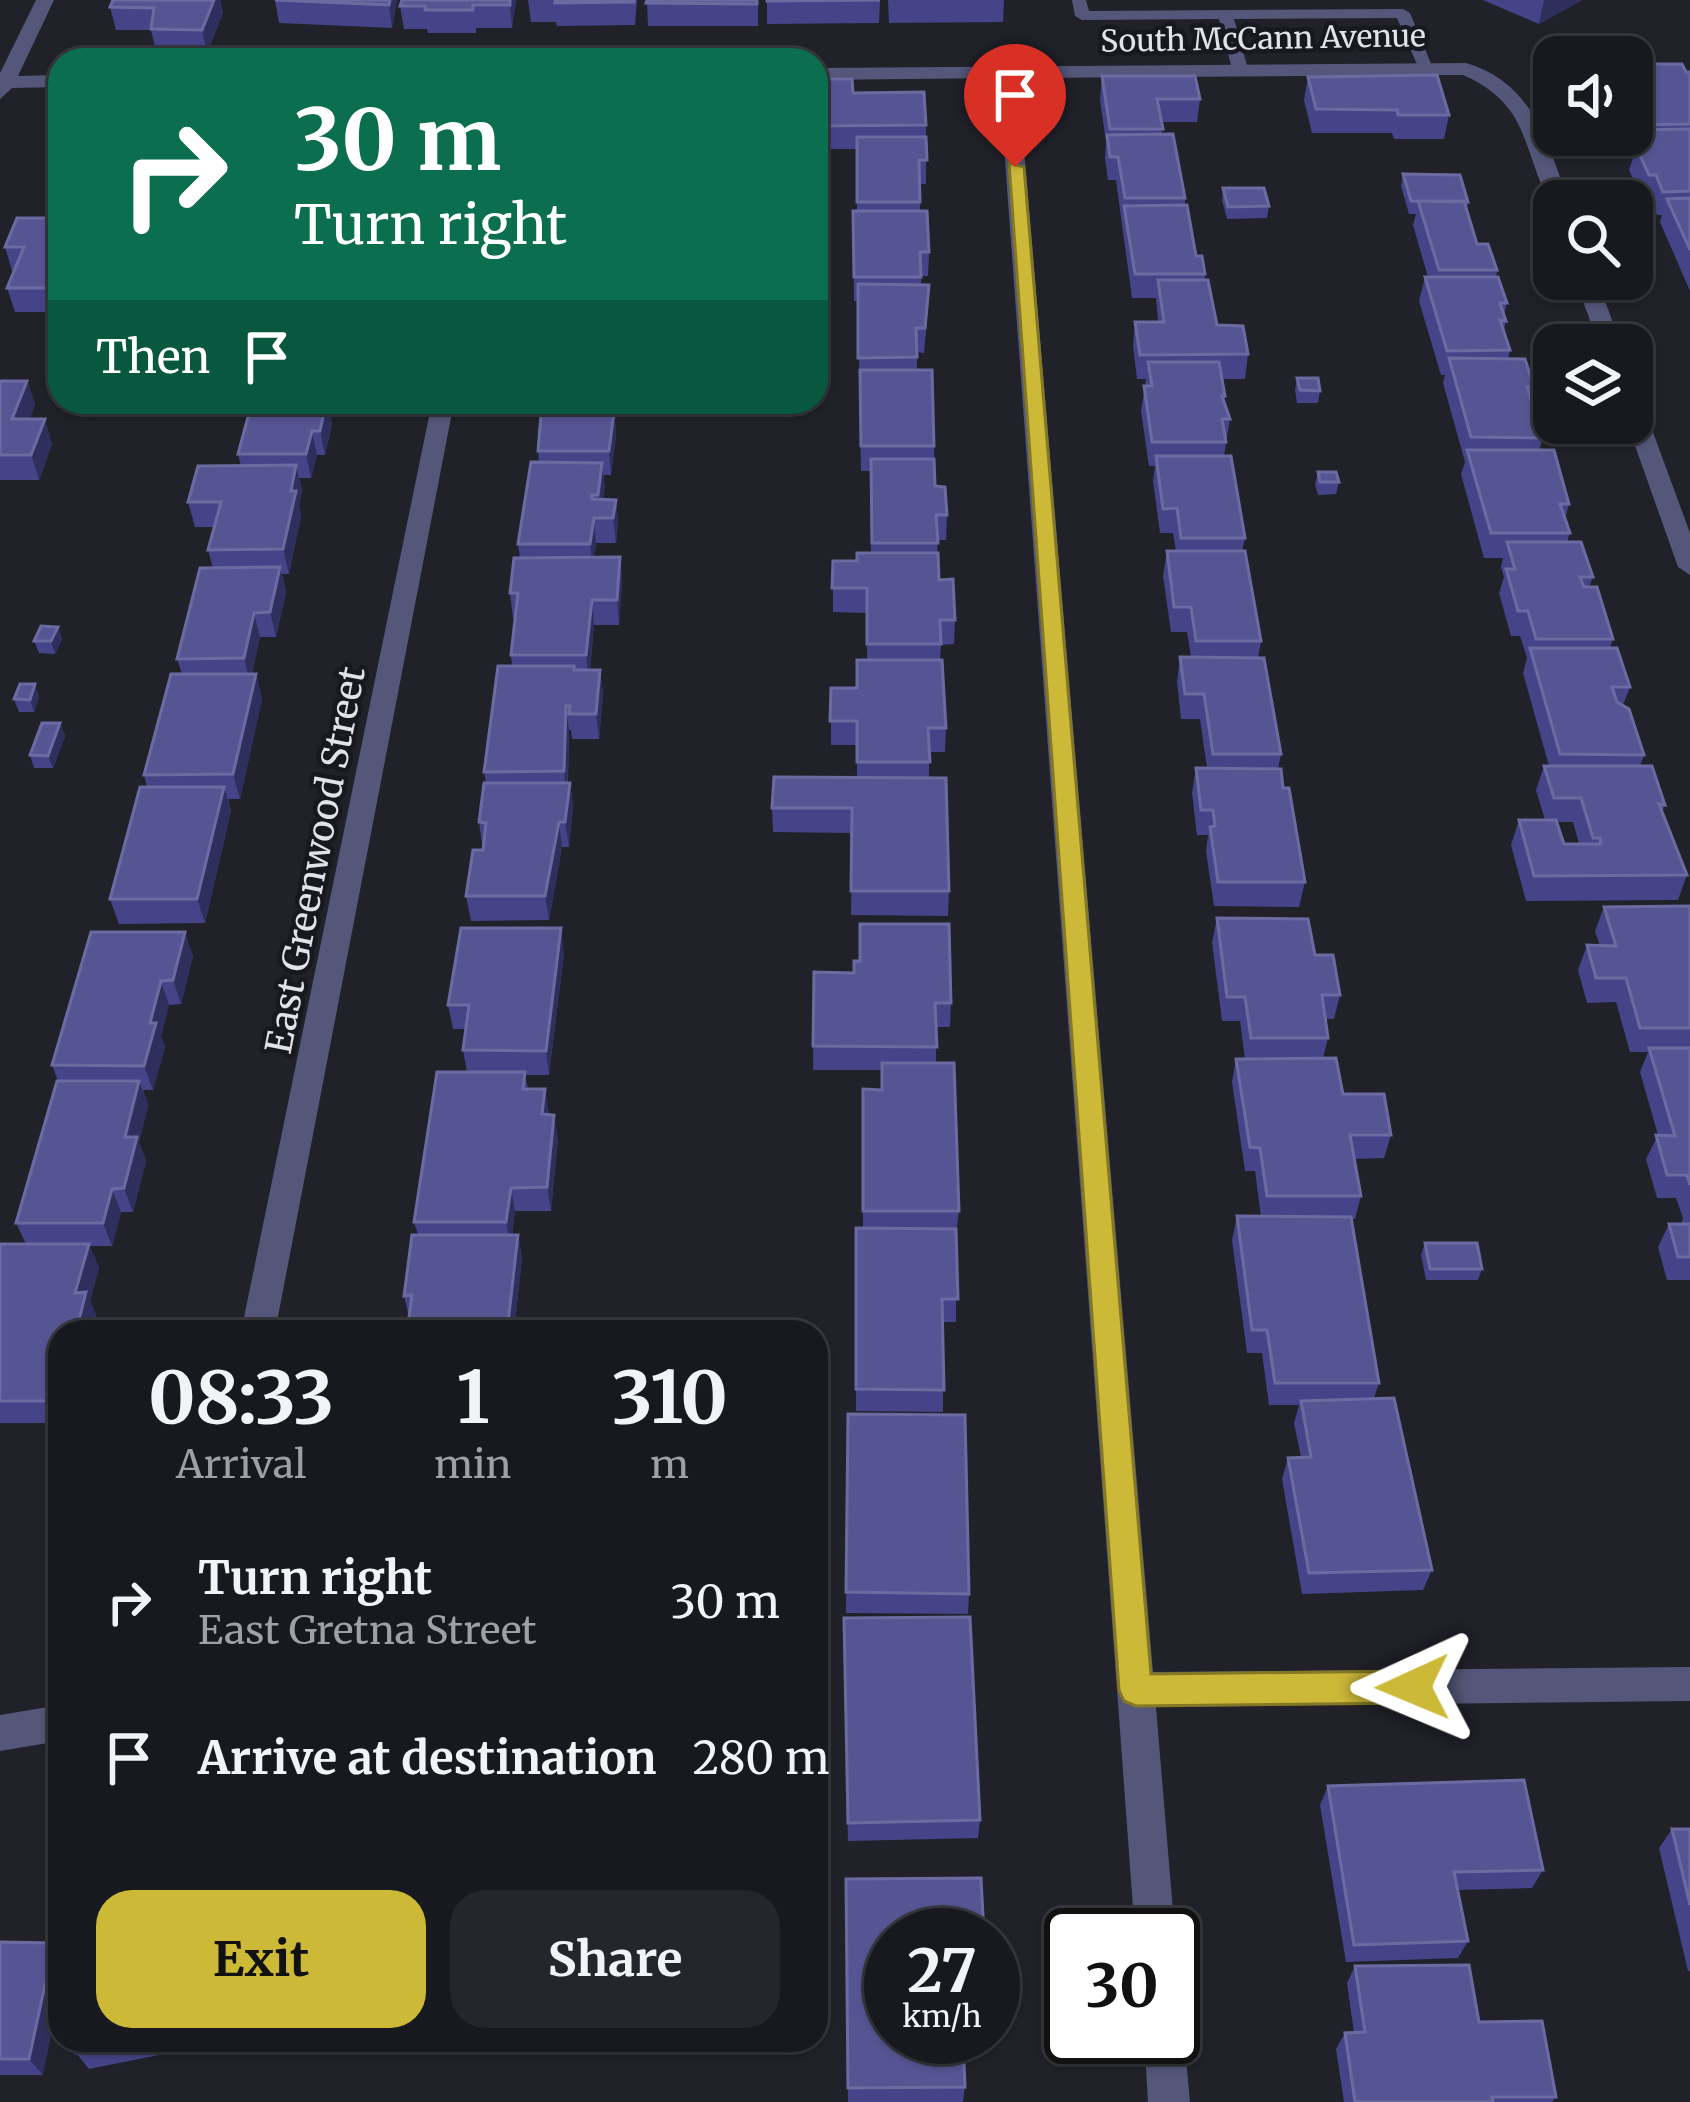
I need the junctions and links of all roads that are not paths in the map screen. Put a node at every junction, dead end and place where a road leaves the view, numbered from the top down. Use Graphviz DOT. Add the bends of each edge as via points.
graph roads {
  1 [pos="45,0"];
  2 [pos="1079,0"];
  3 [pos="1296,7"];
  4 [pos="1225,15"];
  5 [pos="1424,66"];
  6 [pos="1240,69"];
  7 [pos="1007,72"];
  8 [pos="828,74"];
  9 [pos="48,82"];
  10 [pos="2,86"];
  11 [pos="1551,180"];
  12 [pos="440,414"];
  13 [pos="1646,444"];
  14 [pos="1690,567"];
  15 [pos="260,1320"];
  16 [pos="1690,1684"];
  17 [pos="1136,1690"];
  18 [pos="48,1725"];
  19 [pos="0,1733"];
  20 [pos="1153,1908"];
  21 [pos="1166,2064"];
  22 [pos="1169,2102"];
  1 -- 10 [label="street"];
  2 -- 4 [label="lane" via="1082,16"];
  3 -- 4 [label="lane"];
  3 -- 5 [label="lane" via="1403,13"];
  4 -- 6 [label="lane"];
  5 -- 6 [label="street, South McCann Avenue"];
  5 -- 11 [label="street, South McCann Avenue" via="1492,79 1526,110"];
  6 -- 7 [label="street, South McCann Avenue"];
  7 -- 8 [label="street, South McCann Avenue"];
  7 -- 17 [label="street"];
  9 -- 10 [label="street"];
  12 -- 15 [label="street, East Greenwood Street"];
  13 -- 14 [label="street"];
  16 -- 17 [label="street"];
  17 -- 20 [label="street"];
  18 -- 19 [label="street"];
  21 -- 22 [label="street"];
}
